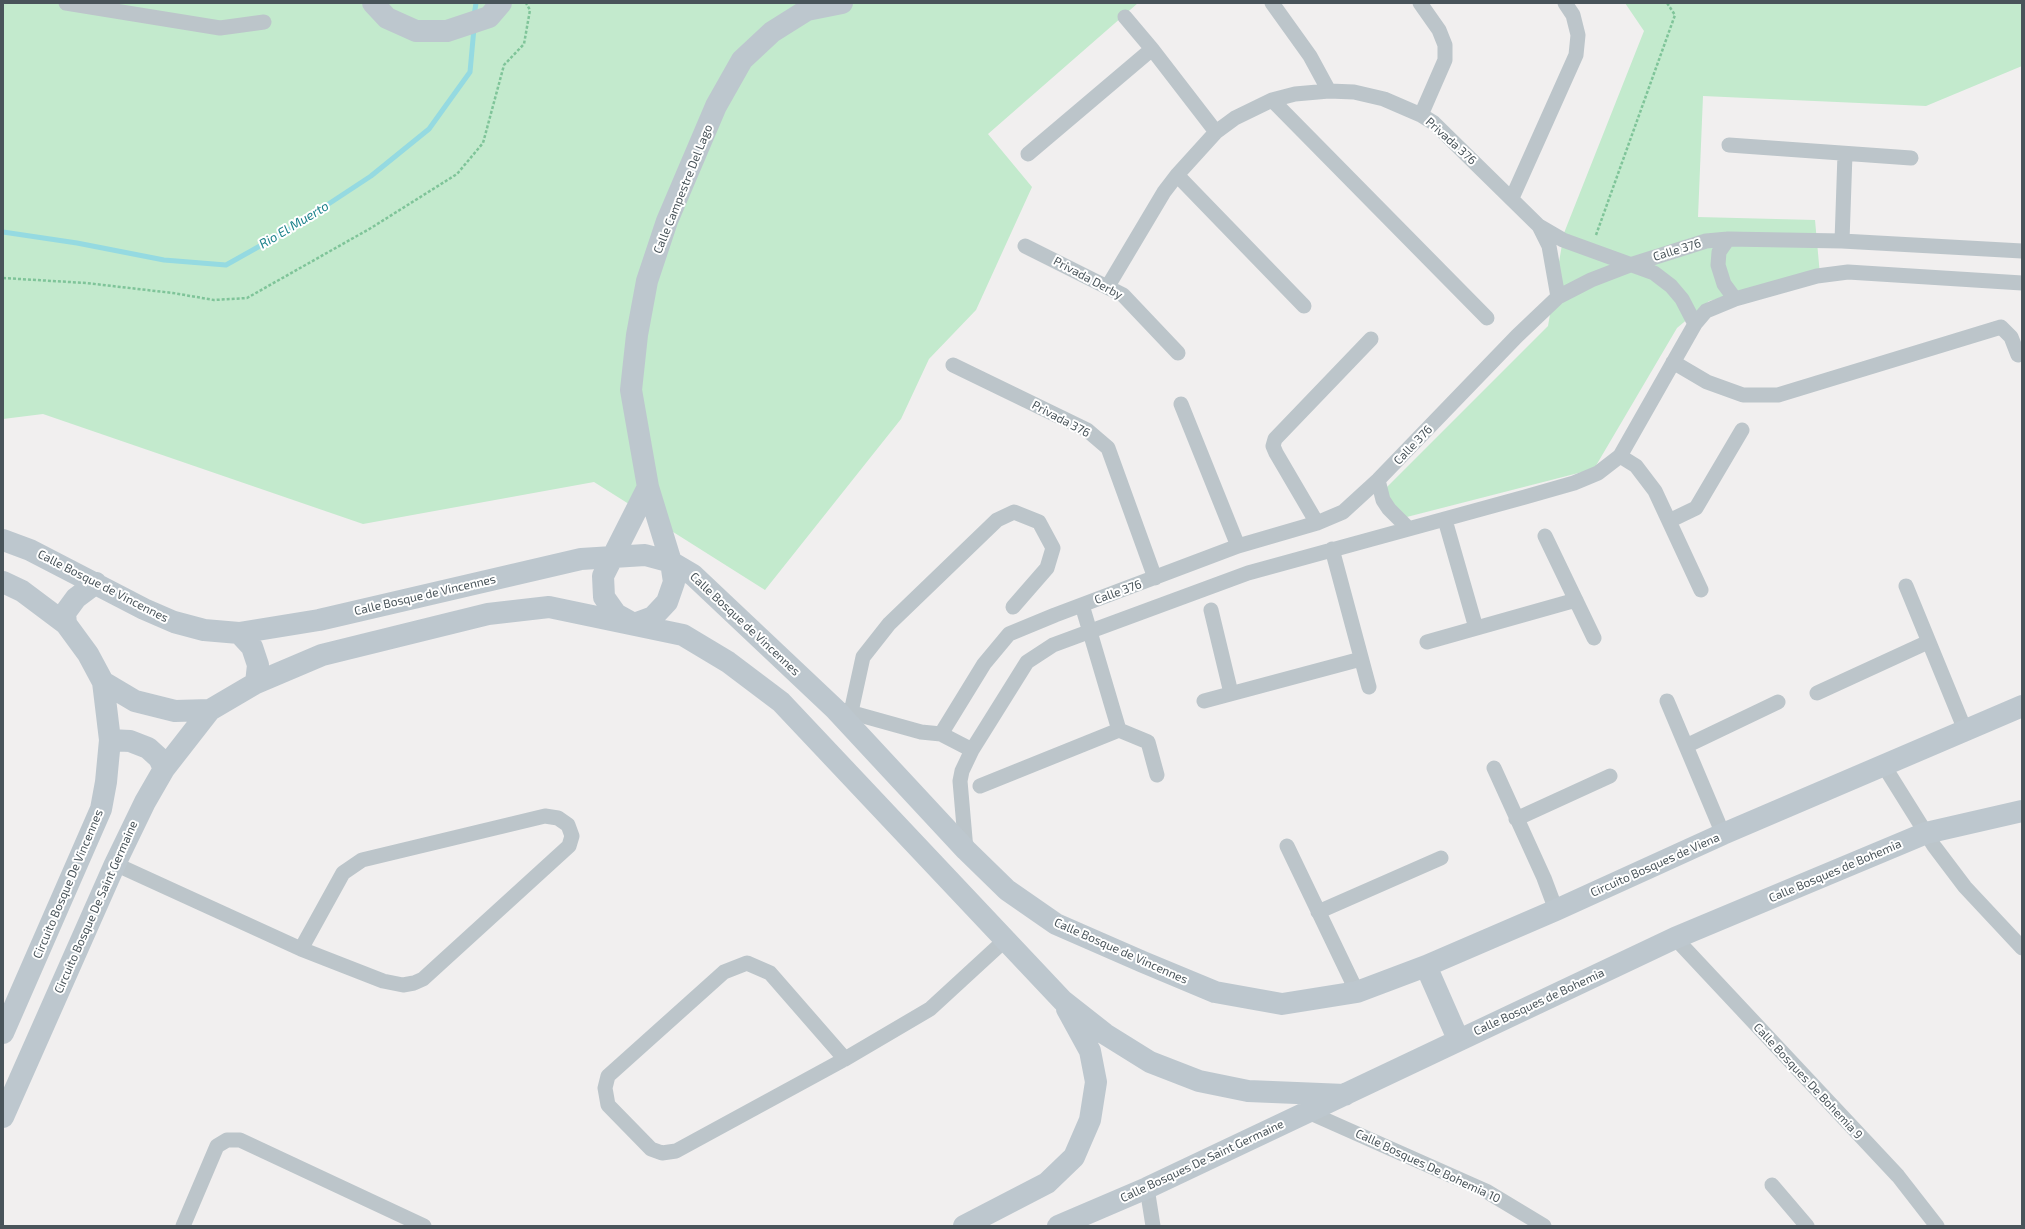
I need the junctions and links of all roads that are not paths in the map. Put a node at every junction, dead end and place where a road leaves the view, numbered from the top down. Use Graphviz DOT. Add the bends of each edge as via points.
graph roads {
  1 [pos="66,3"];
  2 [pos="373,3"];
  3 [pos="842,3"];
  4 [pos="1272,3"];
  5 [pos="1420,3"];
  6 [pos="1565,3"];
  7 [pos="495,10"];
  8 [pos="1125,17"];
  9 [pos="264,22"];
  10 [pos="1152,48"];
  11 [pos="1329,91"];
  12 [pos="1272,100"];
  13 [pos="1421,115"];
  14 [pos="1216,132"];
  15 [pos="1729,145"];
  16 [pos="1028,154"];
  17 [pos="1845,154"];
  18 [pos="1911,158"];
  19 [pos="1177,175"];
  20 [pos="1512,198"];
  21 [pos="1539,226"];
  22 [pos="1728,239"];
  23 [pos="1842,241"];
  24 [pos="1025,246"];
  25 [pos="2022,251"];
  26 [pos="1630,264"];
  27 [pos="2022,283"];
  28 [pos="1108,286"];
  29 [pos="1558,297"];
  30 [pos="1735,299"];
  31 [pos="1304,306"];
  32 [pos="1487,318"];
  33 [pos="1695,324"];
  34 [pos="1371,339"];
  35 [pos="1178,353"];
  36 [pos="2018,355"];
  37 [pos="1673,362"];
  38 [pos="953,365"];
  39 [pos="1181,404"];
  40 [pos="1742,430"];
  41 [pos="1620,456"];
  42 [pos="1378,480"];
  43 [pos="648,487"];
  44 [pos="1445,520"];
  45 [pos="1669,521"];
  46 [pos="1317,523"];
  47 [pos="1408,528"];
  48 [pos="1545,536"];
  49 [pos="3,540"];
  50 [pos="1238,546"];
  51 [pos="1332,549"];
  52 [pos="613,557"];
  53 [pos="672,562"];
  54 [pos="1155,578"];
  55 [pos="3,582"];
  56 [pos="96,583"];
  57 [pos="1906,586"];
  58 [pos="1701,590"];
  59 [pos="1576,600"];
  60 [pos="1082,605"];
  61 [pos="1013,607"];
  62 [pos="1210,610"];
  63 [pos="66,624"];
  64 [pos="634,624"];
  65 [pos="1476,628"];
  66 [pos="1089,630"];
  67 [pos="238,633"];
  68 [pos="1594,638"];
  69 [pos="1427,642"];
  70 [pos="1928,642"];
  71 [pos="1361,659"];
  72 [pos="103,682"];
  73 [pos="256,683"];
  74 [pos="1369,687"];
  75 [pos="1230,693"];
  76 [pos="1817,693"];
  77 [pos="1204,701"];
  78 [pos="1666,701"];
  79 [pos="1778,702"];
  80 [pos="2022,706"];
  81 [pos="210,710"];
  82 [pos="843,710"];
  83 [pos="1120,730"];
  84 [pos="1966,730"];
  85 [pos="941,734"];
  86 [pos="110,740"];
  87 [pos="1686,746"];
  88 [pos="972,750"];
  89 [pos="1884,766"];
  90 [pos="1494,768"];
  91 [pos="164,769"];
  92 [pos="1157,775"];
  93 [pos="1610,776"];
  94 [pos="980,786"];
  95 [pos="2022,811"];
  96 [pos="1516,819"];
  97 [pos="1926,833"];
  98 [pos="1723,834"];
  99 [pos="1287,846"];
  100 [pos="966,850"];
  101 [pos="1441,858"];
  102 [pos="114,864"];
  103 [pos="1556,910"];
  104 [pos="1318,912"];
  105 [pos="1675,938"];
  106 [pos="1004,941"];
  107 [pos="2022,948"];
  108 [pos="301,949"];
  109 [pos="1426,966"];
  110 [pos="1357,992"];
  111 [pos="1063,1001"];
  112 [pos="1282,1004"];
  113 [pos="3,1033"];
  114 [pos="1458,1039"];
  115 [pos="845,1059"];
  116 [pos="1345,1094"];
  117 [pos="1308,1112"];
  118 [pos="3,1117"];
  119 [pos="1772,1185"];
  120 [pos="1147,1188"];
  121 [pos="183,1226"];
  122 [pos="424,1226"];
  123 [pos="964,1226"];
  124 [pos="1058,1226"];
  125 [pos="1153,1226"];
  126 [pos="1544,1226"];
  127 [pos="1807,1226"];
  128 [pos="1937,1226"];
  1 -- 9 [label="street" via="220,28"];
  2 -- 7 [label="main road" via="387,18 416,31 447,31"];
  3 -- 43 [label="main road, Calle Campestre Del Lago" via="807,10 772,32 742,60 716,106 667,221 647,281 637,335 631,390"];
  4 -- 11 [label="street" via="1310,56"];
  5 -- 13 [label="street" via="1439,30 1445,45 1446,60"];
  6 -- 20 [label="street" via="1573,15 1578,35 1576,55"];
  8 -- 10 [label="street"];
  10 -- 14 [label="street"];
  10 -- 16 [label="street"];
  11 -- 12 [label="street, Privada 376" via="1294,94"];
  11 -- 13 [label="street, Privada 376" via="1354,92 1384,99"];
  12 -- 14 [label="street, Privada 376" via="1235,118"];
  12 -- 32 [label="street"];
  13 -- 20 [label="street, Privada 376" via="1434,123"];
  14 -- 19 [label="street, Privada 376"];
  15 -- 17 [label="street"];
  17 -- 18 [label="street"];
  17 -- 23 [label="street"];
  19 -- 28 [label="street, Privada 376" via="1146,220"];
  19 -- 31 [label="street"];
  20 -- 21 [label="street, Privada 376"];
  21 -- 26 [label="street" via="1563,240"];
  21 -- 29 [label="street" via="1549,246"];
  22 -- 23 [label="street, Calle 376"];
  22 -- 26 [label="street, Calle 376" via="1706,241"];
  22 -- 30 [label="street" via="1719,252 1718,265 1724,284"];
  23 -- 25 [label="street, Calle 376"];
  24 -- 28 [label="street, Privada Derby"];
  26 -- 29 [label="street, Calle 376"];
  26 -- 33 [label="street" via="1654,272 1671,286 1682,299"];
  27 -- 30 [label="street" via="1848,272 1817,276"];
  28 -- 35 [label="street, Privada Derby" via="1123,295"];
  29 -- 42 [label="street, Calle 376"];
  30 -- 33 [label="street" via="1706,311"];
  33 -- 37 [label="street"];
  34 -- 46 [label="street" via="1275,439 1273,446 1276,454"];
  36 -- 37 [label="street" via="2012,337 2001,327 1778,395 1743,395 1707,382"];
  37 -- 41 [label="street"];
  38 -- 54 [label="street, Privada 376" via="1087,430 1108,448"];
  39 -- 50 [label="street"];
  40 -- 45 [label="street" via="1696,508"];
  41 -- 44 [label="street" via="1598,473 1574,483"];
  41 -- 45 [label="street" via="1636,466 1655,491"];
  42 -- 46 [label="street, Calle 376" via="1343,512"];
  42 -- 47 [label="street" via="1383,500"];
  43 -- 52 [label="main road"];
  43 -- 53 [label="main road, Calle Campestre Del Lago"];
  44 -- 47 [label="street"];
  44 -- 65 [label="street"];
  45 -- 58 [label="street"];
  46 -- 50 [label="street, Calle 376"];
  47 -- 51 [label="street"];
  48 -- 59 [label="street"];
  49 -- 56 [label="main road, Calle Bosque de Vincennes" via="30,550"];
  50 -- 54 [label="street, Calle 376"];
  51 -- 66 [label="street" via="1248,573"];
  51 -- 71 [label="street"];
  52 -- 53 [label="main road, Calle Bosque de Vincennes" via="645,555"];
  52 -- 64 [label="main road" via="603,576 604,597 616,614"];
  52 -- 67 [label="main road, Calle Bosque de Vincennes" via="581,558 319,620"];
  53 -- 64 [label="main road, Calle Campestre Del Lago" via="674,582 667,602 653,616"];
  53 -- 82 [label="main road, Calle Bosque de Vincennes" via="693,575"];
  54 -- 60 [label="street, Calle 376"];
  55 -- 63 [label="main road" via="22,591"];
  56 -- 63 [label="main road" via="76,598 65,613"];
  56 -- 67 [label="main road, Calle Bosque de Vincennes" via="174,622 204,630"];
  57 -- 70 [label="street"];
  59 -- 65 [label="street"];
  59 -- 68 [label="street"];
  60 -- 66 [label="street"];
  60 -- 85 [label="street, Calle 376" via="1009,634 984,664"];
  61 -- 82 [label="street" via="1047,568 1053,548 1039,522 1014,512 997,520 889,624 863,657"];
  62 -- 75 [label="street"];
  63 -- 72 [label="main road" via="88,654"];
  64 -- 73 [label="main road" via="549,607 488,614 322,655"];
  64 -- 106 [label="main road" via="683,635 728,662 780,702"];
  65 -- 69 [label="street"];
  66 -- 83 [label="street"];
  66 -- 88 [label="street" via="1053,645 1027,662"];
  67 -- 73 [label="main road" via="252,647 258,665"];
  70 -- 76 [label="street"];
  70 -- 84 [label="street"];
  71 -- 74 [label="street"];
  71 -- 75 [label="street"];
  72 -- 81 [label="main road" via="135,701 175,711"];
  72 -- 86 [label="main road, Circuito Bosque De Vincennes"];
  73 -- 81 [label="main road"];
  75 -- 77 [label="street"];
  78 -- 87 [label="street"];
  79 -- 87 [label="street"];
  80 -- 84 [label="main road, Circuito Bosques de Viena"];
  81 -- 91 [label="main road, Circuito Bosque De Saint Germaine"];
  82 -- 85 [label="street" via="921,732"];
  82 -- 100 [label="main road, Calle Bosque de Vincennes"];
  83 -- 92 [label="street" via="1148,742"];
  83 -- 94 [label="street"];
  84 -- 89 [label="main road, Circuito Bosques de Viena"];
  85 -- 88 [label="street"];
  86 -- 91 [label="main road" via="130,741 148,748 159,758"];
  86 -- 113 [label="main road, Circuito Bosque De Vincennes" via="101,810"];
  87 -- 98 [label="street"];
  88 -- 100 [label="street" via="960,776"];
  89 -- 97 [label="street"];
  89 -- 98 [label="main road, Circuito Bosques de Viena"];
  90 -- 96 [label="street"];
  91 -- 102 [label="main road, Circuito Bosque De Saint Germaine" via="144,802"];
  93 -- 96 [label="street"];
  95 -- 97 [label="main road, Calle Bosques de Bohemia"];
  96 -- 103 [label="street"];
  97 -- 105 [label="main road, Calle Bosques de Bohemia"];
  97 -- 107 [label="street" via="1965,887"];
  98 -- 103 [label="main road, Circuito Bosques de Viena"];
  99 -- 104 [label="street"];
  100 -- 112 [label="main road, Calle Bosque de Vincennes" via="1007,890 1056,924 1215,992"];
  101 -- 104 [label="street"];
  102 -- 108 [label="street"];
  102 -- 118 [label="main road, Circuito Bosque De Saint Germaine"];
  103 -- 109 [label="main road, Circuito Bosques de Viena"];
  104 -- 110 [label="street"];
  105 -- 114 [label="main road, Calle Bosques de Bohemia"];
  105 -- 128 [label="street, Calle Bosques De Bohemia 9" via="1898,1176"];
  106 -- 111 [label="main road"];
  106 -- 115 [label="street" via="930,1009"];
  108 -- 108 [label="street" via="384,981 404,985 423,979 569,846 572,836 568,825 558,818 545,816 362,860 342,873"];
  109 -- 110 [label="main road, Circuito Bosques de Viena"];
  109 -- 114 [label="main road"];
  110 -- 112 [label="main road, Circuito Bosques de Viena"];
  111 -- 116 [label="main road, Calle Bosques de Bohemia" via="1105,1034 1150,1062 1199,1081 1248,1091"];
  111 -- 123 [label="main road" via="1090,1051 1096,1082 1090,1120 1074,1157 1047,1183"];
  114 -- 116 [label="main road, Calle Bosques de Bohemia"];
  115 -- 115 [label="street" via="676,1151 662,1153 651,1149 608,1105 605,1088 608,1076 724,972 747,963 770,973"];
  116 -- 117 [label="main road, Calle Bosques De Saint Germaine"];
  117 -- 120 [label="main road, Calle Bosques De Saint Germaine"];
  117 -- 126 [label="street, Calle Bosques De Bohemia 10" via="1486,1191"];
  119 -- 127 [label="street"];
  120 -- 124 [label="main road, Calle Bosques De Saint Germaine"];
  120 -- 125 [label="street"];
  121 -- 122 [label="street" via="217,1146 227,1140 240,1140"];
}
